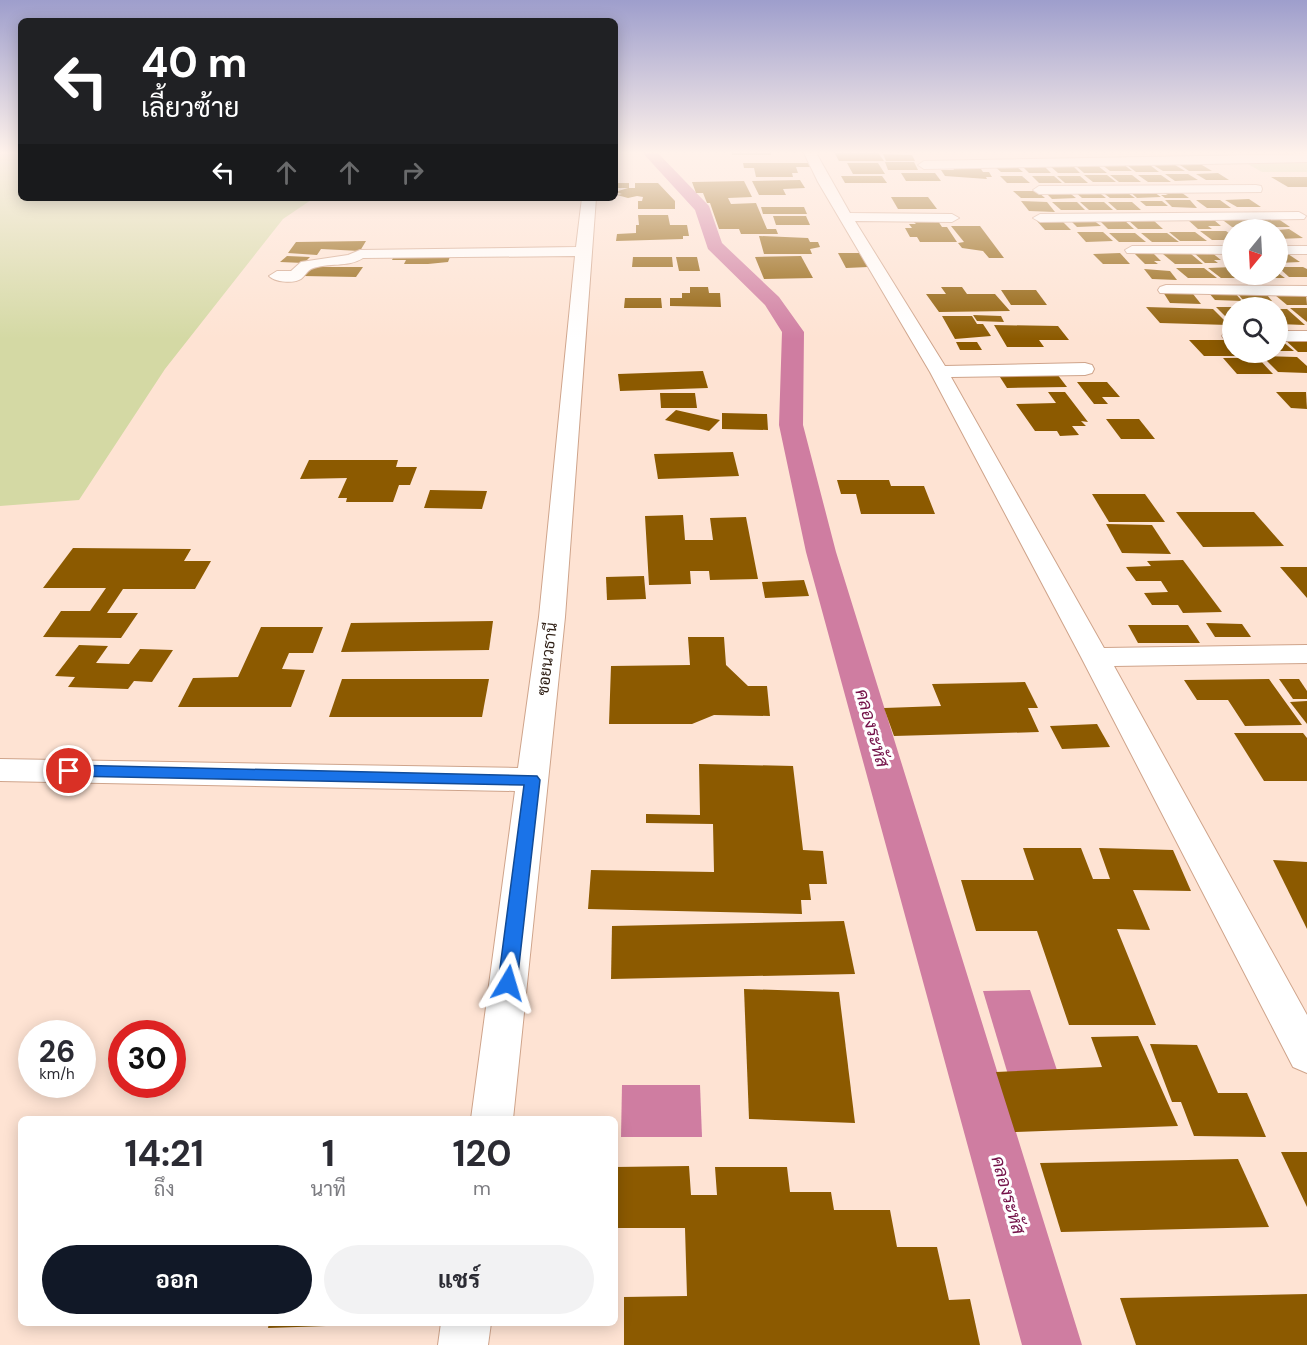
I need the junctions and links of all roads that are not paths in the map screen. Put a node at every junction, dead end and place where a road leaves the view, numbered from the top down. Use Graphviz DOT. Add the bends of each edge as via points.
graph roads {
  1 [pos="588,214"];
  2 [pos="844,214"];
  3 [pos="846,217"];
  4 [pos="952,218"];
  5 [pos="1041,218"];
  6 [pos="1303,219"];
  7 [pos="1132,250"];
  8 [pos="1222,250"];
  9 [pos="1288,250"];
  10 [pos="1307,250"];
  11 [pos="583,251"];
  12 [pos="277,276"];
  13 [pos="1166,290"];
  14 [pos="1307,291"];
  15 [pos="1288,336"];
  16 [pos="1307,336"];
  17 [pos="1085,369"];
  18 [pos="939,372"];
  19 [pos="1307,654"];
  20 [pos="1095,657"];
  21 [pos="0,770"];
  22 [pos="532,780"];
  23 [pos="1307,1054"];
  24 [pos="492,1116"];
  25 [pos="466,1326"];
  26 [pos="463,1345"];
  1 -- 11 [label="street, ซอยนวธานี"];
  2 -- 3 [label="street"];
  3 -- 4 [label="street"];
  3 -- 18 [label="street"];
  5 -- 6 [label="street"];
  7 -- 8 [label="street"];
  9 -- 10 [label="street"];
  11 -- 12 [label="street" via="360,254 352,259 306,265 295,276"];
  11 -- 22 [label="street, ซอยนวธานี" via="552,617"];
  13 -- 14 [label="street"];
  15 -- 16 [label="street"];
  17 -- 18 [label="street"];
  18 -- 20 [label="street"];
  19 -- 20 [label="street"];
  20 -- 23 [label="street"];
  21 -- 22 [label="street"];
  22 -- 24 [label="street, ซอยนวธานี"];
  25 -- 26 [label="street"];
}
